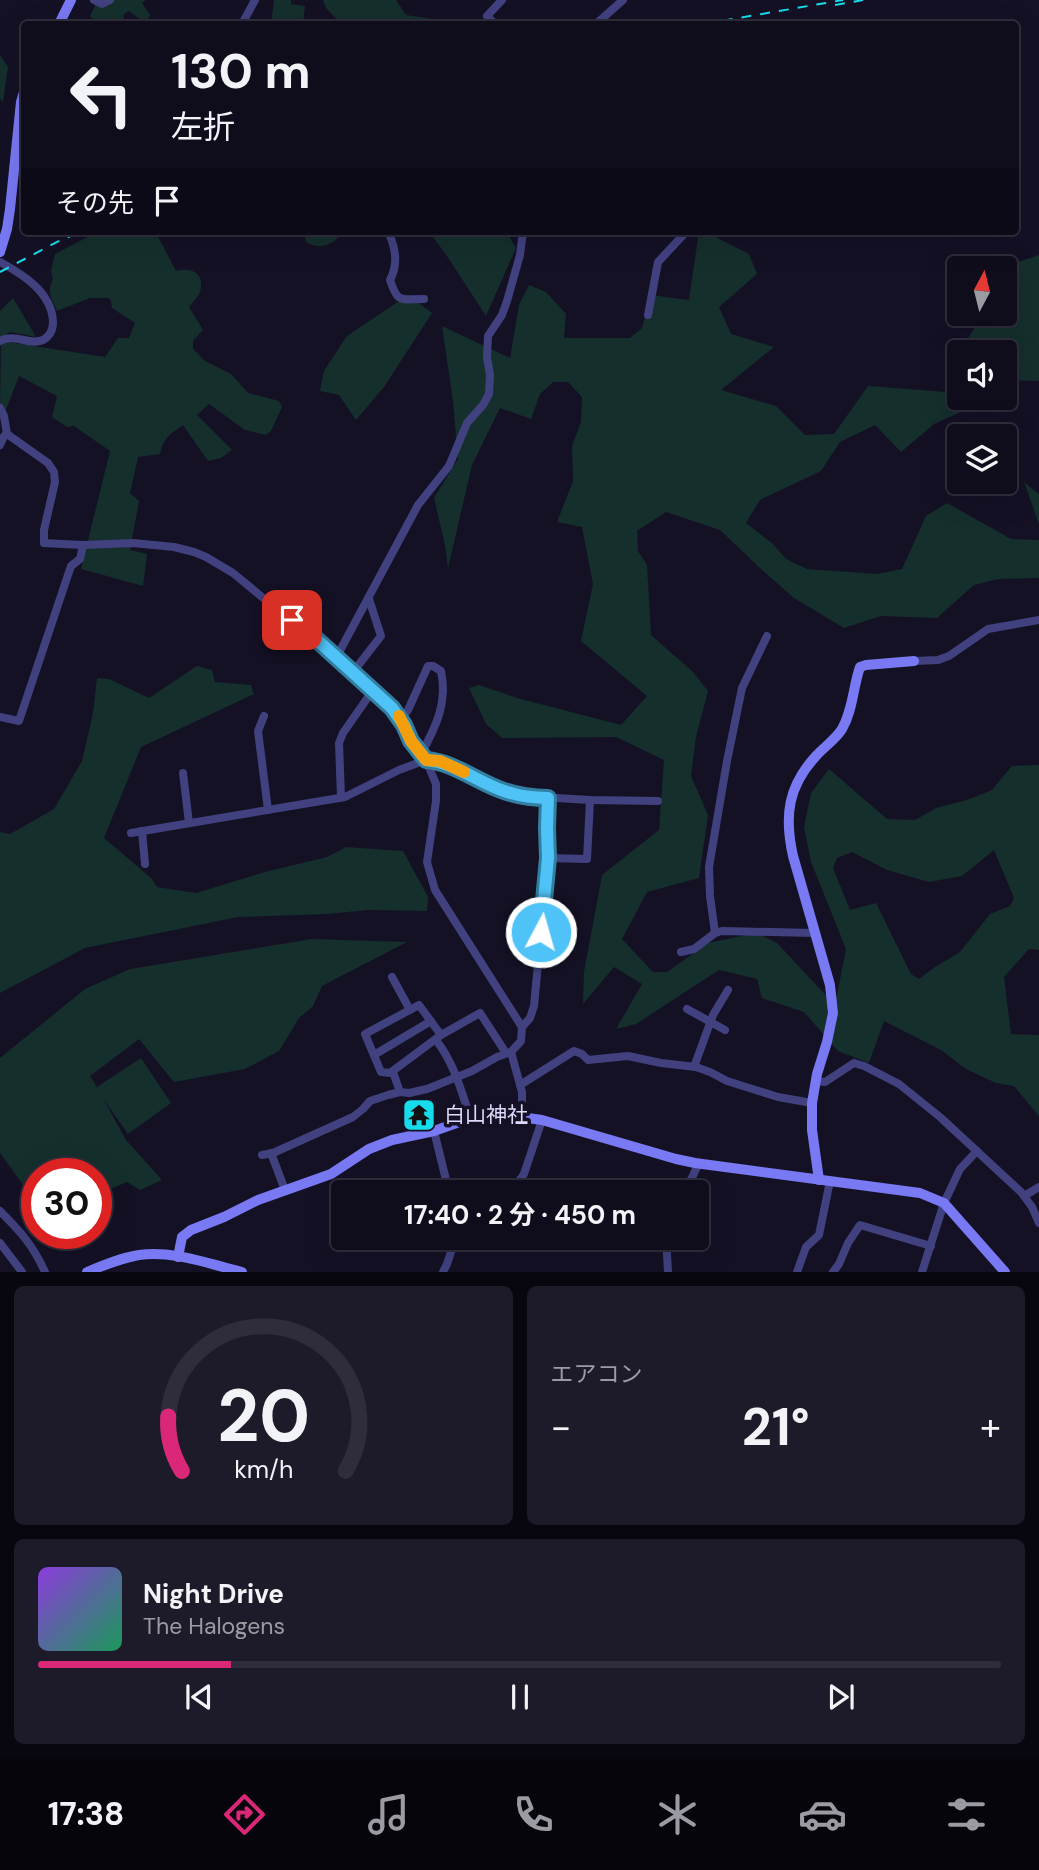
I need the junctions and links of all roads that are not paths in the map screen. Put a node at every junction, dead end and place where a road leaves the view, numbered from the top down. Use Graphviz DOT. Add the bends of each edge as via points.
graph roads {
  1 [pos="71,0"];
  2 [pos="94,0"];
  3 [pos="110,0"];
  4 [pos="255,0"];
  5 [pos="502,0"];
  6 [pos="623,0"];
  7 [pos="247,15"];
  8 [pos="60,21"];
  9 [pos="244,21"];
  10 [pos="250,21"];
  11 [pos="492,21"];
  12 [pos="599,21"];
  13 [pos="21,100"];
  14 [pos="20,156"];
  15 [pos="390,235"];
  16 [pos="522,235"];
  17 [pos="683,235"];
  18 [pos="0,252"];
  19 [pos="0,262"];
  20 [pos="424,299"];
  21 [pos="648,315"];
  22 [pos="0,341"];
  23 [pos="0,408"];
  24 [pos="7,434"];
  25 [pos="0,445"];
  26 [pos="83,545"];
  27 [pos="369,599"];
  28 [pos="1039,620"];
  29 [pos="767,636"];
  30 [pos="336,658"];
  31 [pos="914,661"];
  32 [pos="353,672"];
  33 [pos="373,690"];
  34 [pos="264,716"];
  35 [pos="0,718"];
  36 [pos="401,719"];
  37 [pos="423,757"];
  38 [pos="183,773"];
  39 [pos="341,797"];
  40 [pos="548,798"];
  41 [pos="590,800"];
  42 [pos="658,801"];
  43 [pos="268,810"];
  44 [pos="189,823"];
  45 [pos="142,831"];
  46 [pos="131,833"];
  47 [pos="548,858"];
  48 [pos="145,864"];
  49 [pos="715,933"];
  50 [pos="815,933"];
  51 [pos="681,952"];
  52 [pos="392,976"];
  53 [pos="728,990"];
  54 [pos="687,1009"];
  55 [pos="410,1010"];
  56 [pos="431,1021"];
  57 [pos="711,1022"];
  58 [pos="523,1027"];
  59 [pos="725,1030"];
  60 [pos="439,1037"];
  61 [pos="508,1053"];
  62 [pos="374,1055"];
  63 [pos="694,1067"];
  64 [pos="393,1072"];
  65 [pos="457,1077"];
  66 [pos="815,1081"];
  67 [pos="520,1085"];
  68 [pos="400,1092"];
  69 [pos="812,1103"];
  70 [pos="522,1116"];
  71 [pos="470,1118"];
  72 [pos="542,1119"];
  73 [pos="433,1131"];
  74 [pos="978,1151"];
  75 [pos="699,1163"];
  76 [pos="446,1180"];
  77 [pos="520,1180"];
  78 [pos="691,1180"];
  79 [pos="824,1180"];
  80 [pos="1039,1187"];
  81 [pos="285,1189"];
  82 [pos="1024,1196"];
  83 [pos="944,1203"];
  84 [pos="0,1211"];
  85 [pos="1039,1223"];
  86 [pos="0,1243"];
  87 [pos="931,1247"];
  88 [pos="452,1250"];
  89 [pos="667,1250"];
  90 [pos="178,1257"];
  91 [pos="22,1272"];
  92 [pos="45,1272"];
  93 [pos="87,1272"];
  94 [pos="242,1272"];
  95 [pos="443,1272"];
  96 [pos="668,1272"];
  97 [pos="797,1272"];
  98 [pos="833,1272"];
  99 [pos="922,1272"];
  100 [pos="1005,1272"];
  1 -- 8 [label="street"];
  2 -- 3 [label="street" via="102,4"];
  4 -- 7 [label="street"];
  5 -- 11 [label="street" via="487,16"];
  6 -- 12 [label="street"];
  7 -- 9 [label="street"];
  7 -- 10 [label="street"];
  13 -- 14 [label="street"];
  14 -- 18 [label="street"];
  15 -- 20 [label="street" via="395,248 390,279 396,296"];
  16 -- 27 [label="street" via="507,301 488,336 489,394 467,422 449,466 418,505"];
  17 -- 21 [label="street" via="658,262"];
  19 -- 22 [label="street" via="24,275 43,294 53,327 41,341 8,337"];
  23 -- 24 [label="street"];
  24 -- 25 [label="street"];
  24 -- 26 [label="street" via="54,472 44,543"];
  26 -- 30 [label="street" via="133,543 206,557 233,573"];
  26 -- 35 [label="street" via="80,559 71,566 19,720"];
  27 -- 30 [label="street"];
  27 -- 32 [label="street" via="381,636"];
  28 -- 31 [label="street" via="988,629 949,656"];
  29 -- 49 [label="street" via="742,688 727,761 709,867"];
  30 -- 32 [label="street"];
  31 -- 50 [label="street" via="860,667 843,728 801,775 794,792 788,811 790,843"];
  32 -- 33 [label="street"];
  33 -- 36 [label="street"];
  33 -- 39 [label="street" via="339,743"];
  34 -- 43 [label="street" via="258,731"];
  36 -- 37 [label="street"];
  36 -- 37 [label="street" via="428,666 441,671 441,713"];
  37 -- 39 [label="street"];
  37 -- 40 [label="street" via="504,791"];
  37 -- 58 [label="street" via="436,784 429,875"];
  38 -- 44 [label="street"];
  39 -- 43 [label="street"];
  40 -- 41 [label="street"];
  40 -- 47 [label="street"];
  41 -- 42 [label="street"];
  41 -- 47 [label="street" via="587,859"];
  43 -- 44 [label="street"];
  44 -- 45 [label="street"];
  45 -- 46 [label="street"];
  45 -- 48 [label="street"];
  47 -- 58 [label="street" via="534,1006"];
  49 -- 50 [label="street"];
  49 -- 51 [label="street" via="694,949"];
  50 -- 66 [label="street" via="833,1013"];
  52 -- 55 [label="street"];
  53 -- 57 [label="street"];
  54 -- 57 [label="street"];
  55 -- 56 [label="street" via="419,1005"];
  55 -- 62 [label="street" via="365,1034"];
  56 -- 60 [label="street"];
  56 -- 62 [label="street"];
  57 -- 59 [label="street"];
  57 -- 63 [label="street"];
  58 -- 61 [label="street" via="521,1041"];
  60 -- 61 [label="street" via="480,1013"];
  60 -- 64 [label="street"];
  60 -- 65 [label="street"];
  61 -- 65 [label="street"];
  61 -- 67 [label="street"];
  62 -- 64 [label="street" via="382,1072"];
  63 -- 67 [label="street" via="628,1056 587,1060 574,1051"];
  63 -- 69 [label="street" via="778,1097"];
  64 -- 68 [label="street"];
  65 -- 68 [label="street" via="427,1089"];
  65 -- 71 [label="street"];
  66 -- 69 [label="street"];
  66 -- 74 [label="street" via="825,1082 859,1064 899,1084"];
  67 -- 70 [label="street"];
  68 -- 81 [label="street" via="370,1101 353,1117 267,1154"];
  69 -- 79 [label="street" via="812,1130"];
  70 -- 71 [label="street" via="491,1113"];
  70 -- 72 [label="street"];
  71 -- 73 [label="street"];
  72 -- 75 [label="street"];
  72 -- 77 [label="street"];
  73 -- 76 [label="street"];
  73 -- 81 [label="street" via="369,1149 331,1174"];
  74 -- 82 [label="street"];
  74 -- 83 [label="street" via="960,1169"];
  75 -- 78 [label="street"];
  75 -- 79 [label="street"];
  79 -- 83 [label="street" via="920,1192"];
  79 -- 97 [label="street" via="819,1235 806,1247"];
  80 -- 82 [label="street"];
  81 -- 90 [label="street" via="191,1230 182,1237"];
  82 -- 85 [label="street"];
  83 -- 87 [label="street"];
  83 -- 100 [label="street"];
  84 -- 92 [label="street" via="25,1236"];
  86 -- 91 [label="street"];
  87 -- 98 [label="street" via="860,1225"];
  87 -- 99 [label="street"];
  88 -- 95 [label="street"];
  89 -- 96 [label="street"];
  90 -- 93 [label="street" via="139,1255"];
  90 -- 94 [label="street"];
}
